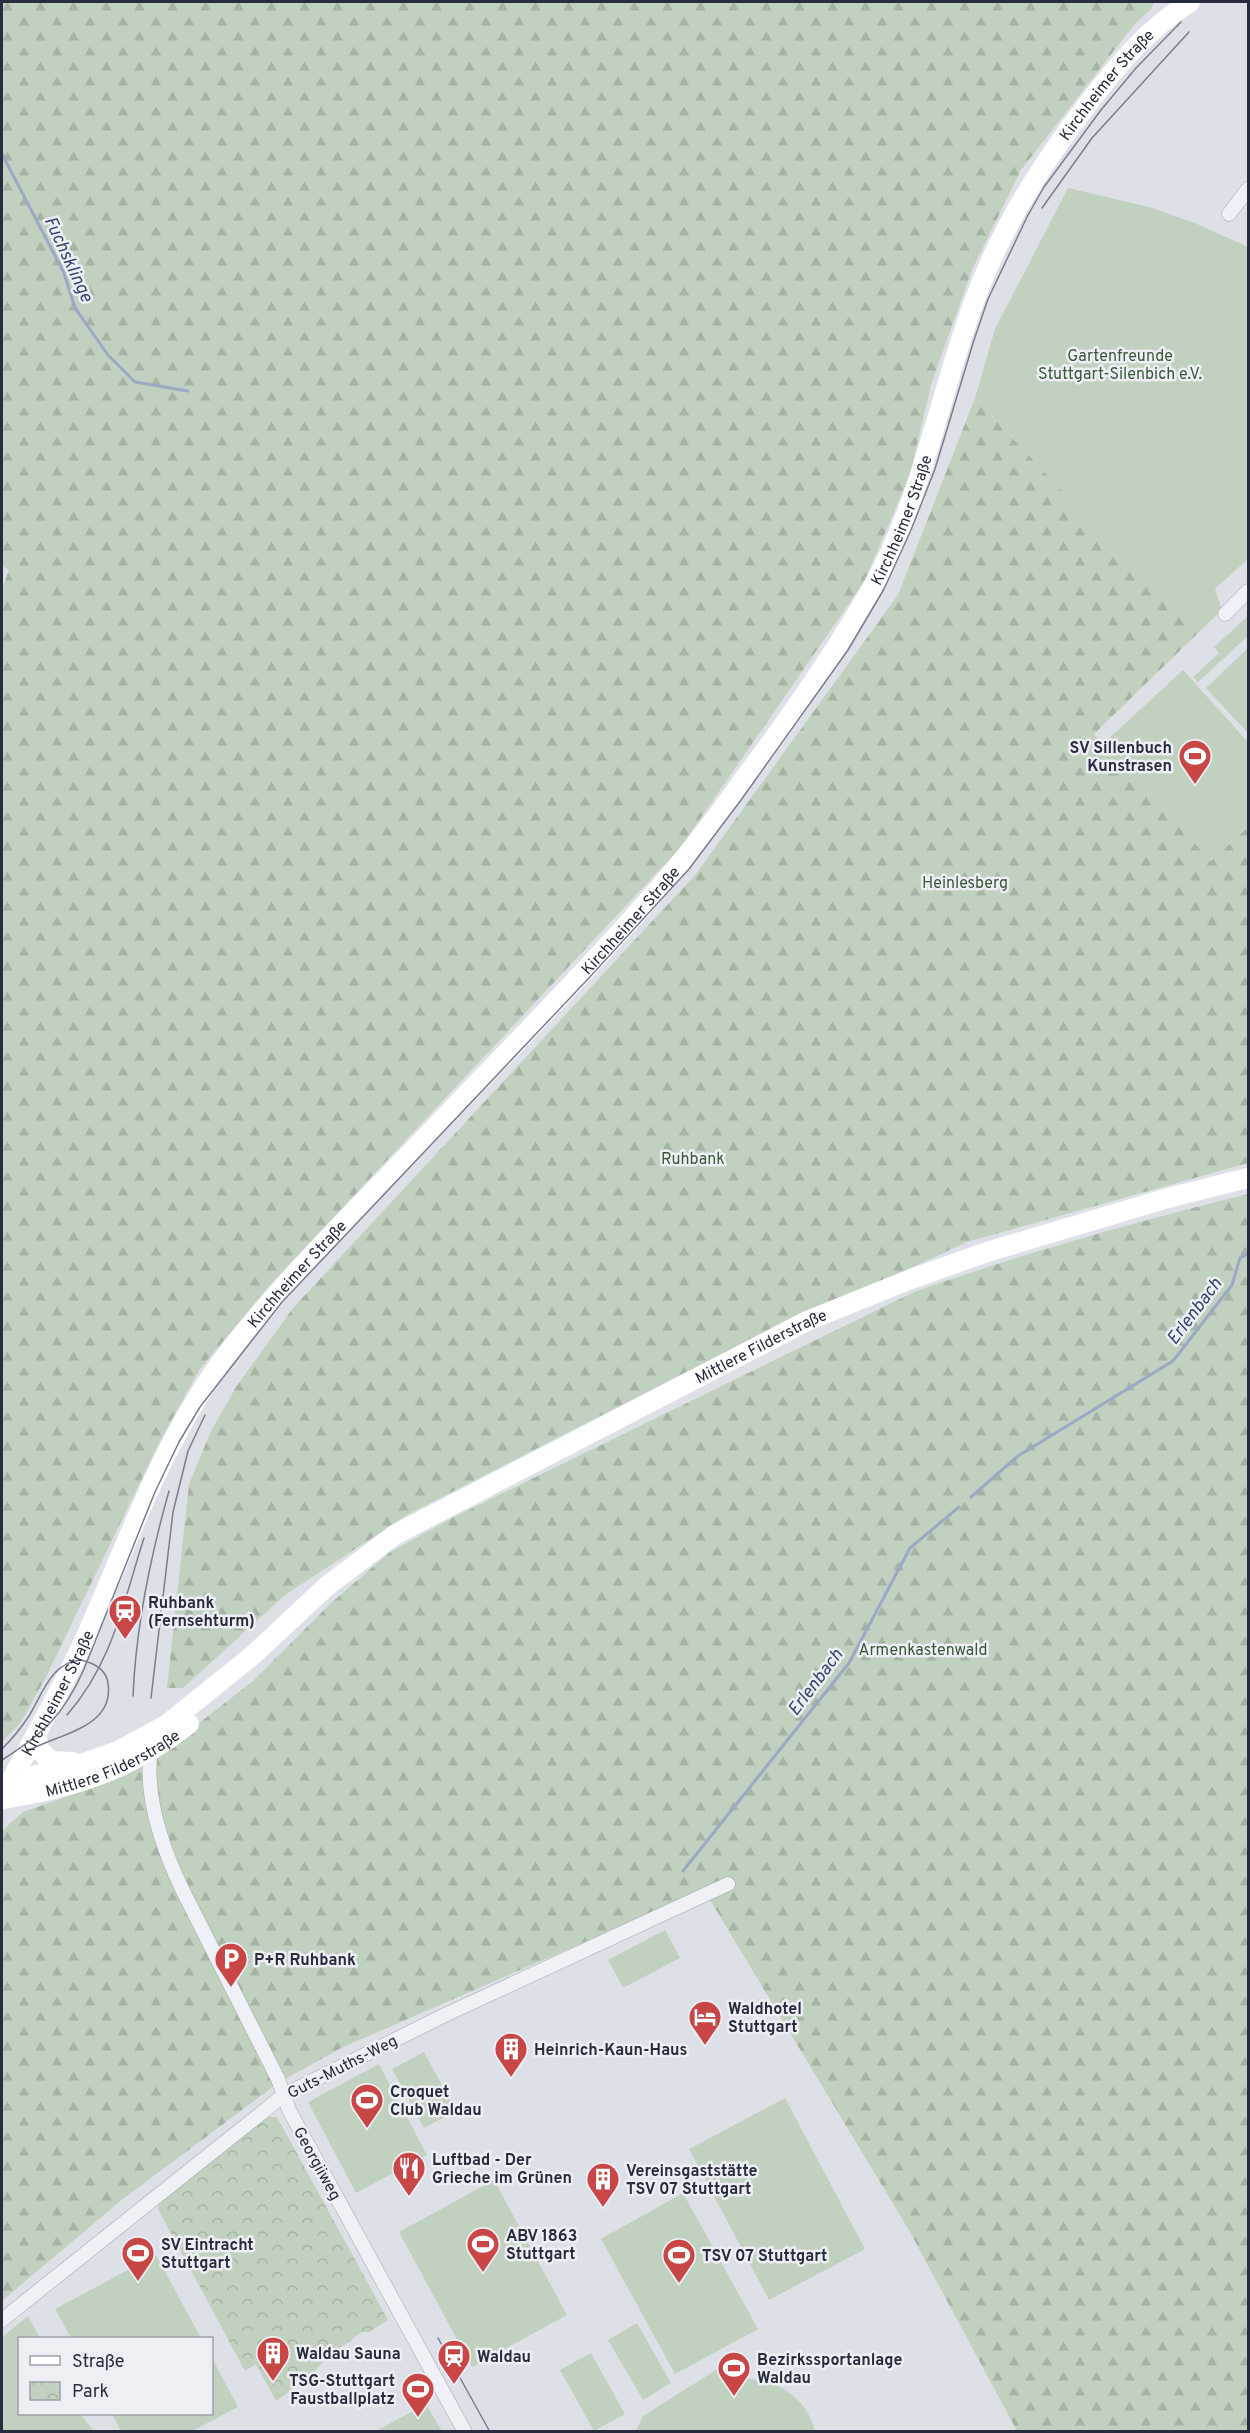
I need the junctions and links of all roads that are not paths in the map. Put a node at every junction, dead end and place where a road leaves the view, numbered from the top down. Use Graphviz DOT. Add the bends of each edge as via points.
graph roads {
  1 [pos="1190,2"];
  2 [pos="1171,7"];
  3 [pos="1248,189"];
  4 [pos="1229,214"];
  5 [pos="1248,591"];
  6 [pos="1225,614"];
  7 [pos="1248,1178"];
  8 [pos="311,1600"];
  9 [pos="166,1725"];
  10 [pos="36,1734"];
  11 [pos="151,1750"];
  12 [pos="84,1763"];
  13 [pos="4,1790"];
  14 [pos="728,1884"];
  15 [pos="284,2095"];
  16 [pos="2,2320"];
  17 [pos="465,2432"];
  1 -- 2 [label="main road, Kirchheimer Straße"];
  2 -- 10 [label="main road, Kirchheimer Straße" via="1071,125 1004,232 976,296 914,495 875,582 833,653 680,863 283,1287 213,1374 155,1473 85,1639"];
  3 -- 4 [label="street"];
  5 -- 6 [label="street"];
  7 -- 8 [label="main road, Mittlere Filderstraße" via="987,1252 807,1321 396,1534"];
  8 -- 9 [label="main road, Mittlere Filderstraße" via="252,1656"];
  8 -- 11 [label="main road, Mittlere Filderstraße" via="222,1698"];
  9 -- 11 [label="main road"];
  9 -- 12 [label="main road, Mittlere Filderstraße" via="118,1751"];
  10 -- 12 [label="main road" via="39,1749 50,1761"];
  10 -- 13 [label="main road, Kirchheimer Straße"];
  11 -- 13 [label="main road, Mittlere Filderstraße" via="78,1784"];
  11 -- 15 [label="street, Georgiiweg" via="149,1775 168,1860"];
  12 -- 13 [label="main road, Mittlere Filderstraße"];
  14 -- 15 [label="street, Guts-Muths-Weg" via="447,2014"];
  15 -- 16 [label="street, Guts-Muths-Weg"];
  15 -- 17 [label="street, Georgiiweg"];
}
